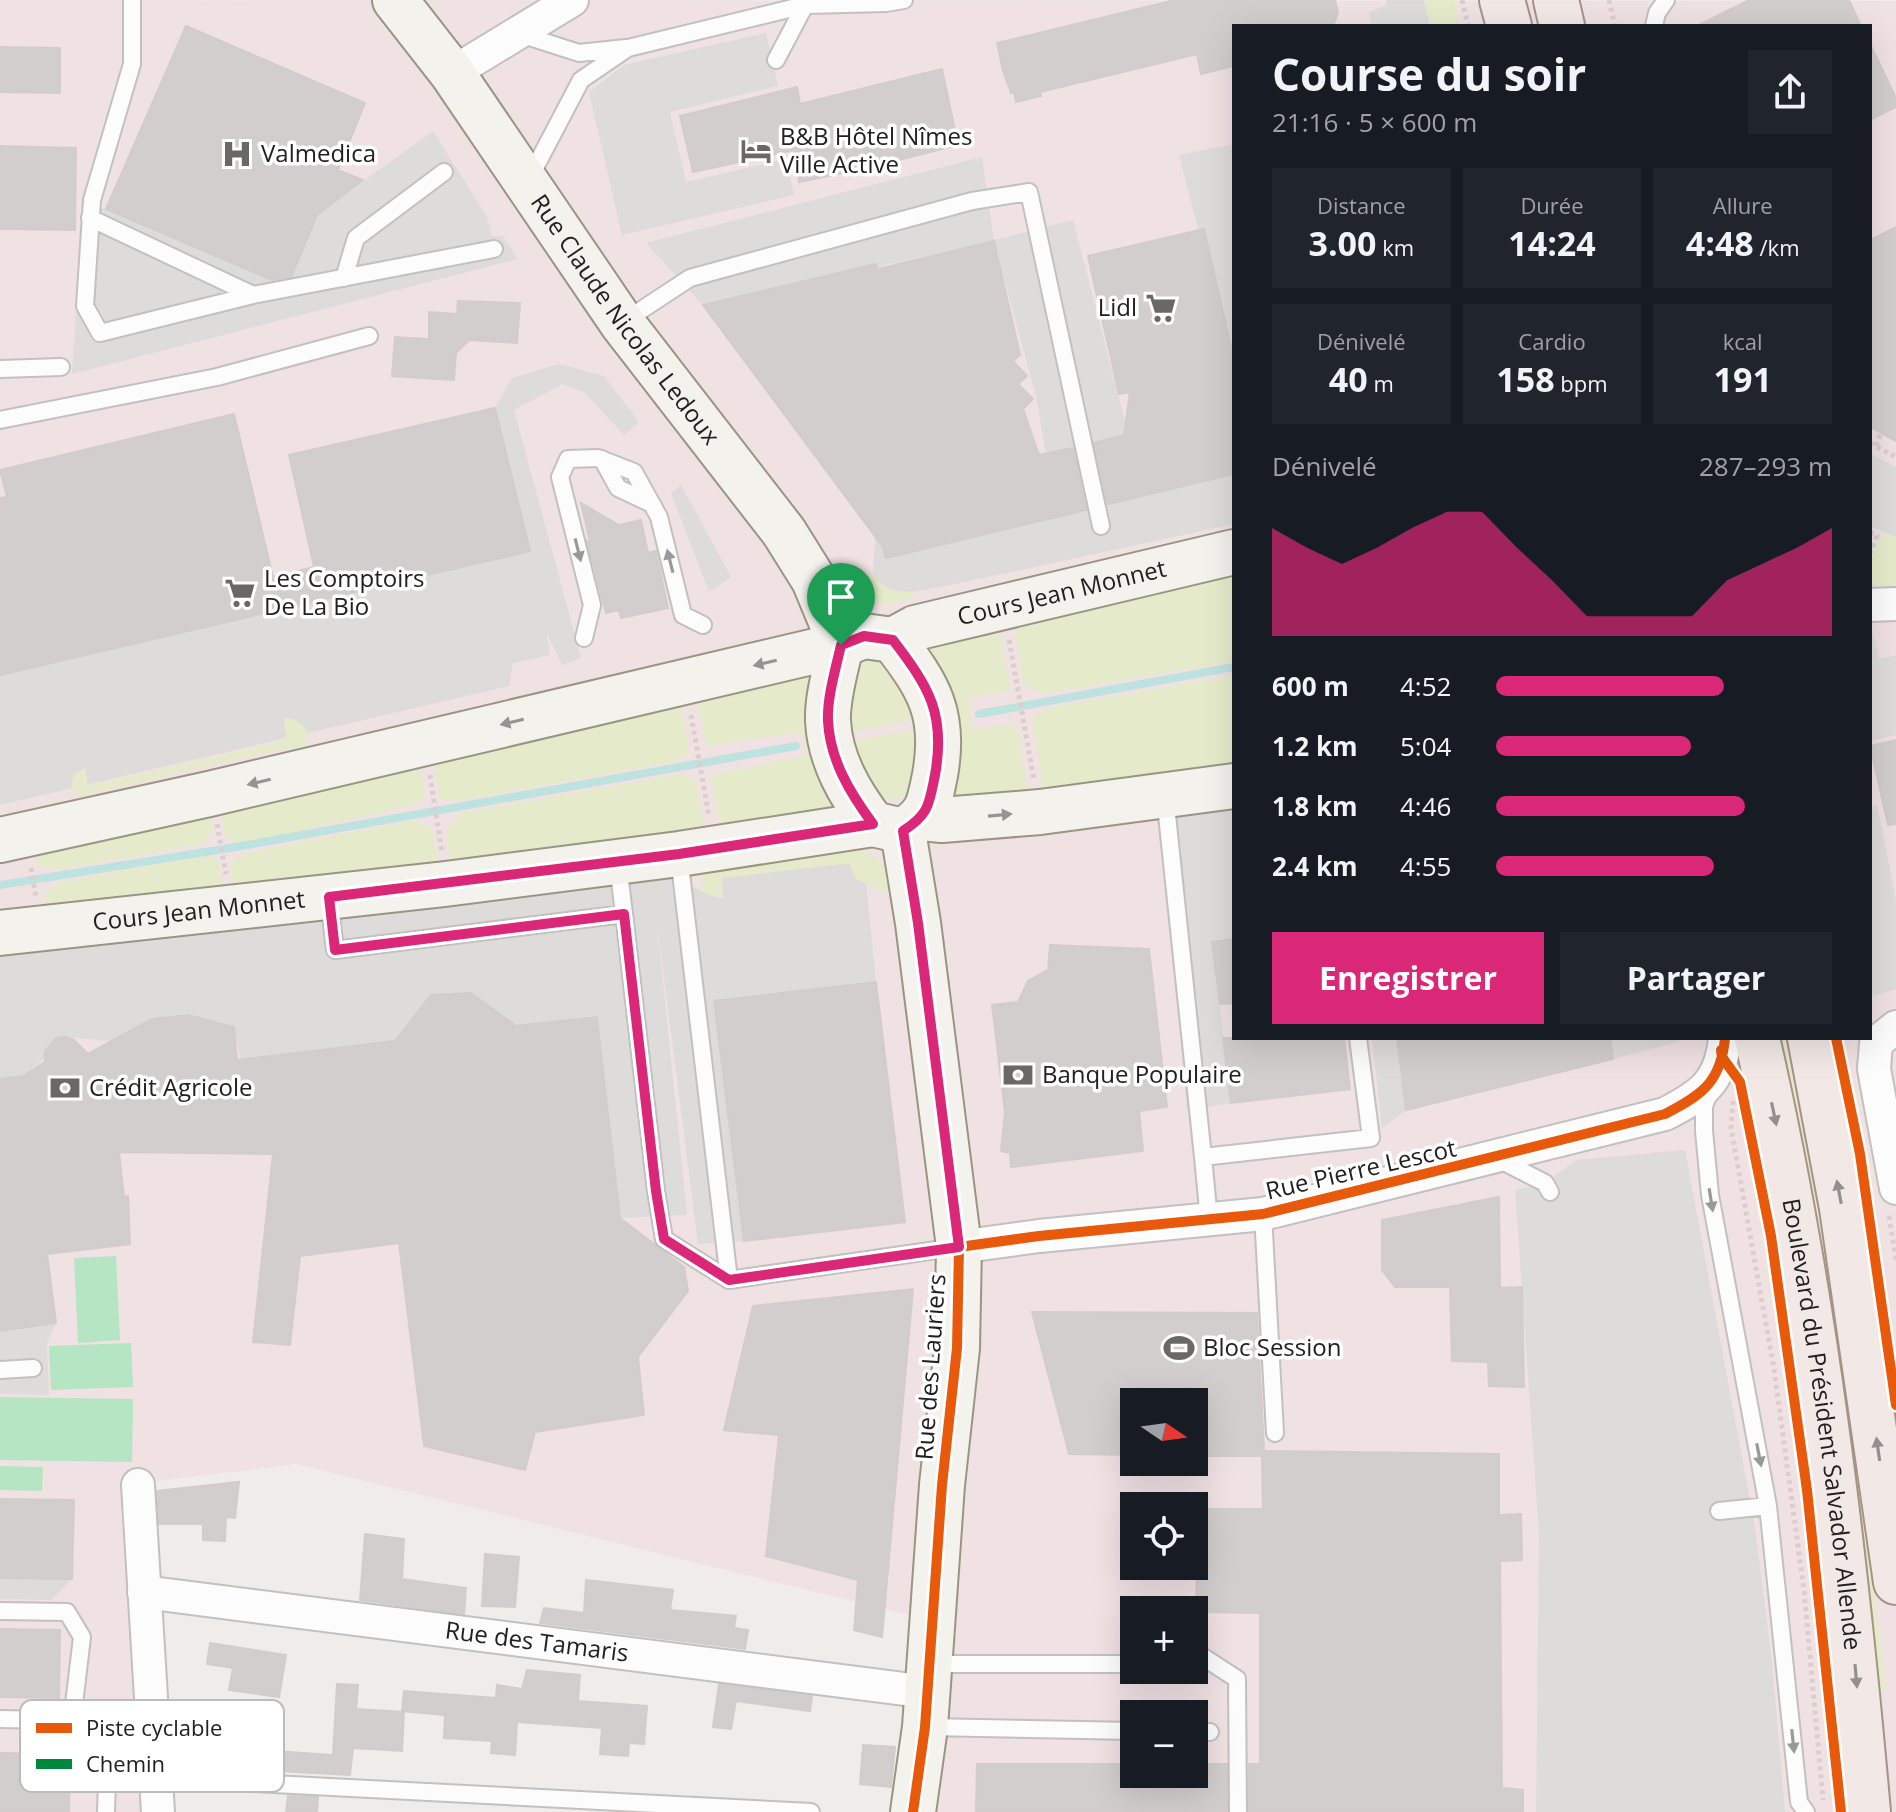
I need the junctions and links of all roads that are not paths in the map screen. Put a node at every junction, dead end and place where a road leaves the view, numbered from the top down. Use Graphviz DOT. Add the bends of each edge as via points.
graph roads {
  1 [pos="132,0"];
  2 [pos="395,0"];
  3 [pos="572,0"];
  4 [pos="904,0"];
  5 [pos="1502,0"];
  6 [pos="1556,0"];
  7 [pos="1666,0"];
  8 [pos="804,2"];
  9 [pos="1508,24"];
  10 [pos="1562,24"];
  11 [pos="1654,24"];
  12 [pos="520,34"];
  13 [pos="628,48"];
  14 [pos="776,60"];
  15 [pos="452,73"];
  16 [pos="444,172"];
  17 [pos="527,184"];
  18 [pos="90,218"];
  19 [pos="494,249"];
  20 [pos="344,278"];
  21 [pos="253,295"];
  22 [pos="622,323"];
  23 [pos="369,336"];
  24 [pos="61,367"];
  25 [pos="0,369"];
  26 [pos="0,420"];
  27 [pos="1101,526"];
  28 [pos="1232,552"];
  29 [pos="1896,604"];
  30 [pos="1872,605"];
  31 [pos="703,625"];
  32 [pos="584,638"];
  33 [pos="893,640"];
  34 [pos="841,645"];
  35 [pos="1232,786"];
  36 [pos="1165,795"];
  37 [pos="899,824"];
  38 [pos="15,854"];
  39 [pos="679,854"];
  40 [pos="617,862"];
  41 [pos="329,897"];
  42 [pos="624,914"];
  43 [pos="0,933"];
  44 [pos="1896,1027"];
  45 [pos="1358,1040"];
  46 [pos="1810,1040"];
  47 [pos="1731,1050"];
  48 [pos="1203,1157"];
  49 [pos="1497,1158"];
  50 [pos="1550,1192"];
  51 [pos="1888,1198"];
  52 [pos="1263,1214"];
  53 [pos="1209,1220"];
  54 [pos="959,1247"];
  55 [pos="729,1280"];
  56 [pos="33,1368"];
  57 [pos="0,1370"];
  58 [pos="1275,1433"];
  59 [pos="138,1485"];
  60 [pos="1768,1506"];
  61 [pos="1719,1511"];
  62 [pos="1896,1582"];
  63 [pos="144,1592"];
  64 [pos="0,1611"];
  65 [pos="1208,1660"];
  66 [pos="1120,1666"];
  67 [pos="928,1694"];
  68 [pos="74,1700"];
  69 [pos="152,1700"];
  70 [pos="0,1719"];
  71 [pos="20,1720"];
  72 [pos="1120,1728"];
  73 [pos="284,1785"];
  74 [pos="107,1792"];
  75 [pos="157,1792"];
  76 [pos="106,1812"];
  77 [pos="158,1812"];
  78 [pos="811,1812"];
  79 [pos="913,1812"];
  80 [pos="1238,1812"];
  81 [pos="1806,1812"];
  82 [pos="1868,1812"];
  1 -- 18 [label="lane" via="132,64"];
  2 -- 15 [label="main road, Rue Claude Nicolas Ledoux"];
  3 -- 12 [label="street"];
  4 -- 8 [label="lane"];
  5 -- 9 [label="main road"];
  6 -- 10 [label="main road"];
  7 -- 11 [label="lane"];
  8 -- 13 [label="lane"];
  8 -- 14 [label="lane"];
  12 -- 13 [label="lane" via="579,53"];
  12 -- 15 [label="street"];
  13 -- 17 [label="lane" via="581,80"];
  15 -- 17 [label="main road, Rue Claude Nicolas Ledoux"];
  16 -- 20 [label="lane" via="356,238"];
  17 -- 22 [label="main road, Rue Claude Nicolas Ledoux"];
  18 -- 21 [label="lane"];
  18 -- 21 [label="lane" via="85,306 100,333"];
  19 -- 20 [label="lane"];
  20 -- 21 [label="lane"];
  22 -- 27 [label="lane" via="690,278 972,201 1029,192"];
  22 -- 34 [label="main road, Rue Claude Nicolas Ledoux" via="784,532 814,580"];
  23 -- 26 [label="lane" via="217,377"];
  24 -- 25 [label="lane"];
  28 -- 33 [label="main road, Cours Jean Monnet" via="915,628"];
  29 -- 30 [label="street"];
  31 -- 32 [label="lane, one-way" via="683,615 659,517 634,472 602,459 568,459 560,477 592,605"];
  33 -- 34 [label="main road" via="864,636"];
  33 -- 37 [label="main road" via="927,688 941,742 931,795"];
  34 -- 37 [label="main road" via="828,720 837,769 857,803"];
  34 -- 38 [label="main road, one-way" via="239,787"];
  35 -- 36 [label="main road, Cours Jean Monnet"];
  37 -- 36 [label="main road, Cours Jean Monnet, one-way"];
  36 -- 48 [label="lane"];
  37 -- 39 [label="main road, Cours Jean Monnet"];
  37 -- 54 [label="main road, Rue des Lauriers" via="918,923"];
  39 -- 40 [label="main road, Cours Jean Monnet"];
  39 -- 55 [label="lane"];
  40 -- 41 [label="main road, Cours Jean Monnet"];
  40 -- 42 [label="lane"];
  41 -- 42 [label="lane" via="335,950"];
  41 -- 43 [label="main road, Cours Jean Monnet"];
  42 -- 55 [label="lane" via="664,1239"];
  44 -- 51 [label="street" via="1876,1043 1874,1069"];
  45 -- 48 [label="lane" via="1371,1138"];
  62 -- 46 [label="main road, Boulevard du Président Salvador Allende, one-way" via="1842,1208"];
  47 -- 49 [label="street, Rue Pierre Lescot" via="1696,1097 1665,1114"];
  47 -- 60 [label="lane, one-way" via="1704,1106 1710,1195"];
  47 -- 82 [label="main road, Boulevard du Président Salvador Allende, one-way" via="1776,1121 1824,1410"];
  48 -- 53 [label="lane"];
  49 -- 50 [label="lane" via="1545,1183"];
  49 -- 52 [label="street, Rue Pierre Lescot"];
  52 -- 53 [label="street, Rue Pierre Lescot"];
  52 -- 58 [label="lane"];
  53 -- 54 [label="street, Rue Pierre Lescot"];
  54 -- 55 [label="lane"];
  54 -- 67 [label="main road, Rue des Lauriers" via="957,1348"];
  56 -- 57 [label="lane"];
  59 -- 63 [label="street"];
  60 -- 61 [label="lane"];
  60 -- 81 [label="lane, one-way" via="1799,1802"];
  63 -- 67 [label="street, Rue des Tamaris"];
  63 -- 69 [label="street"];
  64 -- 68 [label="lane" via="67,1612 82,1637"];
  65 -- 80 [label="lane" via="1237,1679"];
  66 -- 67 [label="lane"];
  67 -- 72 [label="lane"];
  67 -- 79 [label="main road, Rue des Lauriers"];
  70 -- 71 [label="lane"];
  73 -- 78 [label="lane"];
  74 -- 76 [label="lane"];
  75 -- 77 [label="street"];
}
